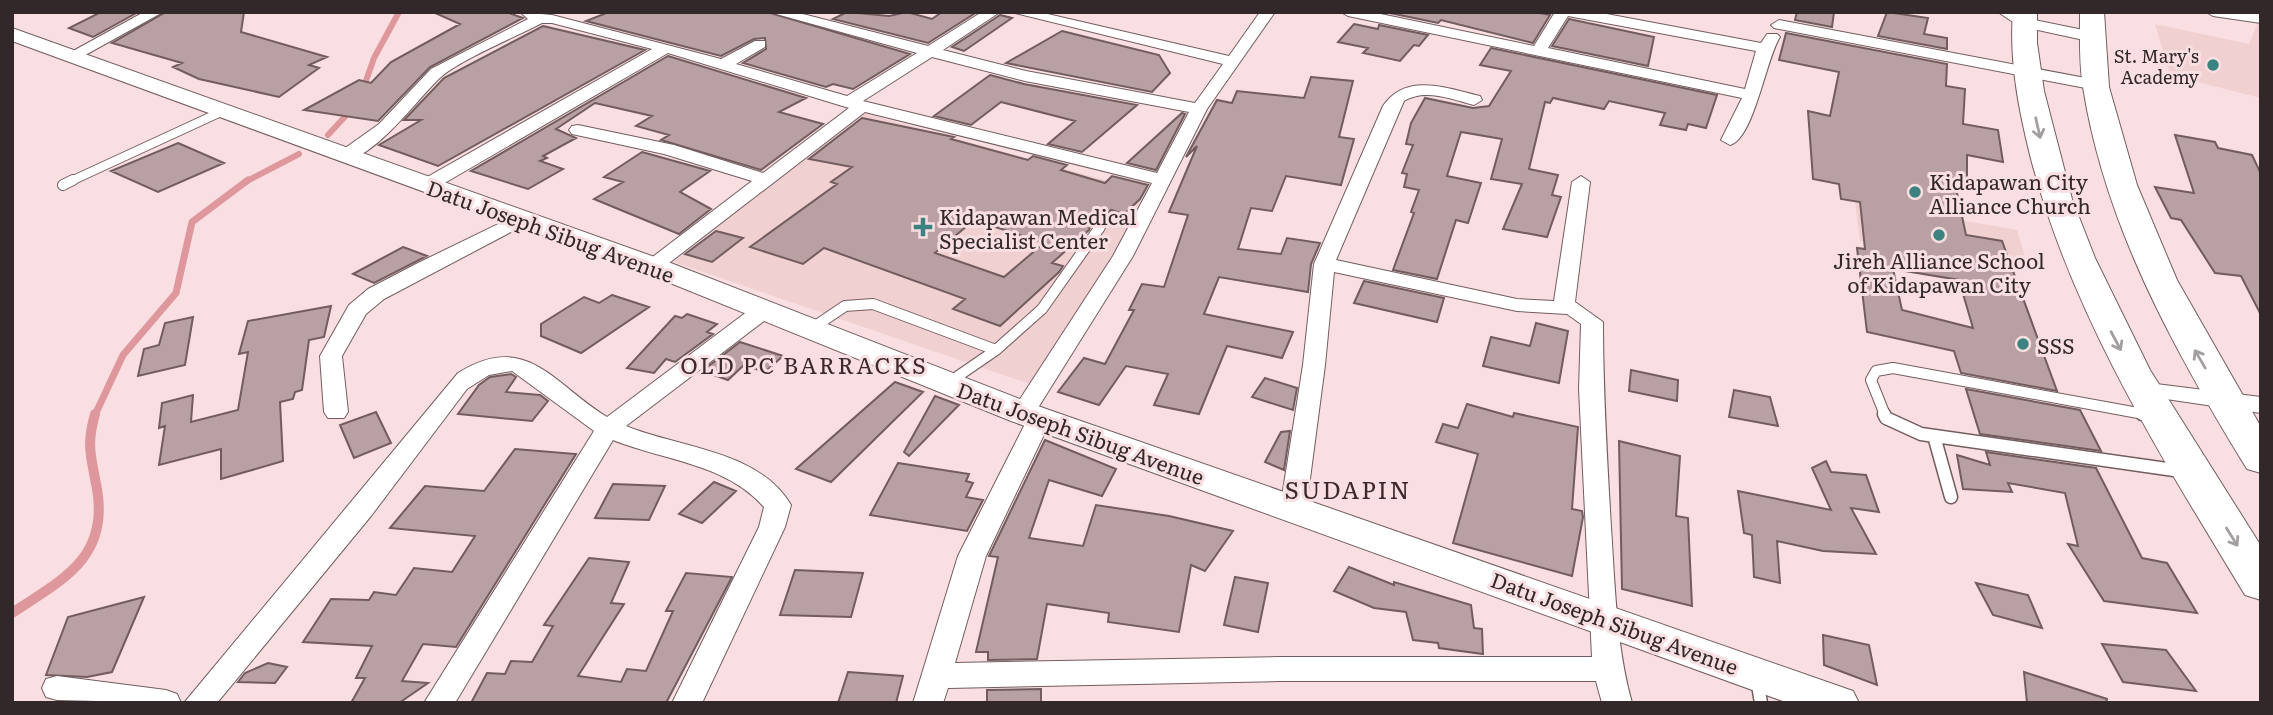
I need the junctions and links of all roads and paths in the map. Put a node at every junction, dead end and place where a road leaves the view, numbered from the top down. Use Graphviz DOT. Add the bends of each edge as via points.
graph roads {
  1 [pos="156,12"];
  2 [pos="602,12"];
  3 [pos="776,12"];
  4 [pos="993,12"];
  5 [pos="1018,12"];
  6 [pos="1081,12"];
  7 [pos="1268,12"];
  8 [pos="1348,12"];
  9 [pos="1563,12"];
  10 [pos="1571,12"];
  11 [pos="2213,12"];
  12 [pos="533,16"];
  13 [pos="816,16"];
  14 [pos="2018,16"];
  15 [pos="1782,19"];
  16 [pos="2261,19"];
  17 [pos="575,24"];
  18 [pos="2093,24"];
  19 [pos="1113,33"];
  20 [pos="12,34"];
  21 [pos="760,44"];
  22 [pos="666,48"];
  23 [pos="1765,48"];
  24 [pos="1539,50"];
  25 [pos="931,52"];
  26 [pos="72,56"];
  27 [pos="1232,61"];
  28 [pos="722,65"];
  29 [pos="2027,72"];
  30 [pos="2096,85"];
  31 [pos="1752,94"];
  32 [pos="1474,100"];
  33 [pos="856,104"];
  34 [pos="1199,109"];
  35 [pos="223,111"];
  36 [pos="578,130"];
  37 [pos="1730,140"];
  38 [pos="347,155"];
  39 [pos="765,178"];
  40 [pos="1160,179"];
  41 [pos="1581,182"];
  42 [pos="429,184"];
  43 [pos="63,185"];
  44 [pos="1101,216"];
  45 [pos="523,218"];
  46 [pos="1324,264"];
  47 [pos="653,266"];
  48 [pos="1564,306"];
  49 [pos="764,310"];
  50 [pos="811,329"];
  51 [pos="996,349"];
  52 [pos="948,383"];
  53 [pos="2223,400"];
  54 [pos="2148,403"];
  55 [pos="2261,405"];
  56 [pos="336,412"];
  57 [pos="1032,415"];
  58 [pos="608,428"];
  59 [pos="1934,436"];
  60 [pos="2261,459"];
  61 [pos="2191,472"];
  62 [pos="1951,497"];
  63 [pos="1293,509"];
  64 [pos="2261,583"];
  65 [pos="1602,617"];
  66 [pos="1608,669"];
  67 [pos="57,688"];
  68 [pos="1758,688"];
  69 [pos="933,690"];
  70 [pos="166,703"];
  71 [pos="199,703"];
  72 [pos="439,703"];
  73 [pos="687,703"];
  74 [pos="1617,703"];
  75 [pos="1838,703"];
  1 -- 26 [label="street"];
  2 -- 17 [label="street"];
  3 -- 13 [label="street"];
  4 -- 25 [label="street"];
  5 -- 19 [label="street"];
  6 -- 19 [label="street"];
  7 -- 27 [label="street"];
  8 -- 24 [label="street"];
  9 -- 24 [label="street"];
  10 -- 23 [label="street"];
  11 -- 16 [label="street"];
  12 -- 17 [label="street"];
  12 -- 38 [label="street" via="437,72 385,128"];
  13 -- 25 [label="street"];
  14 -- 18 [label="street"];
  14 -- 29 [label="highway"];
  15 -- 23 [label="street"];
  15 -- 29 [label="street"];
  17 -- 22 [label="street"];
  18 -- 30 [label="highway"];
  19 -- 27 [label="street"];
  20 -- 26 [label="main road, Datu Joseph Sibug Avenue"];
  21 -- 28 [label="street"];
  22 -- 28 [label="street"];
  22 -- 42 [label="street"];
  23 -- 31 [label="street"];
  24 -- 31 [label="street"];
  25 -- 33 [label="street"];
  25 -- 34 [label="street" via="1025,76"];
  26 -- 35 [label="main road, Datu Joseph Sibug Avenue"];
  27 -- 34 [label="street"];
  28 -- 33 [label="street"];
  29 -- 30 [label="street"];
  29 -- 54 [label="highway, one-way" via="2048,170 2072,243 2099,310"];
  53 -- 30 [label="highway, one-way" via="2149,256"];
  31 -- 37 [label="street"];
  32 -- 46 [label="street" via="1418,89 1396,96"];
  33 -- 39 [label="street"];
  33 -- 40 [label="street"];
  34 -- 40 [label="street"];
  35 -- 38 [label="main road, Datu Joseph Sibug Avenue"];
  35 -- 43 [label="lane"];
  36 -- 39 [label="street" via="668,149"];
  38 -- 42 [label="main road, Datu Joseph Sibug Avenue"];
  39 -- 47 [label="street"];
  40 -- 57 [label="street" via="1123,256"];
  41 -- 48 [label="street"];
  42 -- 45 [label="main road, Datu Joseph Sibug Avenue"];
  44 -- 51 [label="lane" via="1100,227 1058,289"];
  45 -- 47 [label="main road, Datu Joseph Sibug Avenue"];
  45 -- 56 [label="street" via="376,294 357,310 331,356"];
  46 -- 48 [label="street" via="1517,305"];
  46 -- 63 [label="street"];
  47 -- 49 [label="main road, Datu Joseph Sibug Avenue"];
  48 -- 65 [label="street" via="1580,311 1592,322"];
  49 -- 50 [label="main road, Datu Joseph Sibug Avenue"];
  49 -- 58 [label="street"];
  50 -- 51 [label="lane" via="845,306 873,304"];
  50 -- 52 [label="main road, Datu Joseph Sibug Avenue"];
  51 -- 52 [label="lane"];
  52 -- 57 [label="main road, Datu Joseph Sibug Avenue"];
  53 -- 54 [label="street"];
  53 -- 55 [label="street"];
  53 -- 60 [label="highway"];
  54 -- 59 [label="lane" via="1893,368 1872,374 1886,418"];
  54 -- 61 [label="highway"];
  57 -- 63 [label="main road, Datu Joseph Sibug Avenue"];
  57 -- 69 [label="street" via="972,556"];
  58 -- 71 [label="street" via="521,364 504,363 473,373 459,384 362,509"];
  58 -- 72 [label="street"];
  58 -- 73 [label="street" via="742,474 766,488 778,505 772,527"];
  59 -- 61 [label="lane"];
  59 -- 62 [label="lane"];
  61 -- 64 [label="highway, one-way"];
  63 -- 65 [label="main road, Datu Joseph Sibug Avenue"];
  65 -- 66 [label="street"];
  65 -- 68 [label="main road, Datu Joseph Sibug Avenue"];
  66 -- 69 [label="street" via="1280,669"];
  66 -- 74 [label="street"];
  67 -- 70 [label="street"];
  68 -- 75 [label="main road, Datu Joseph Sibug Avenue"];
}
